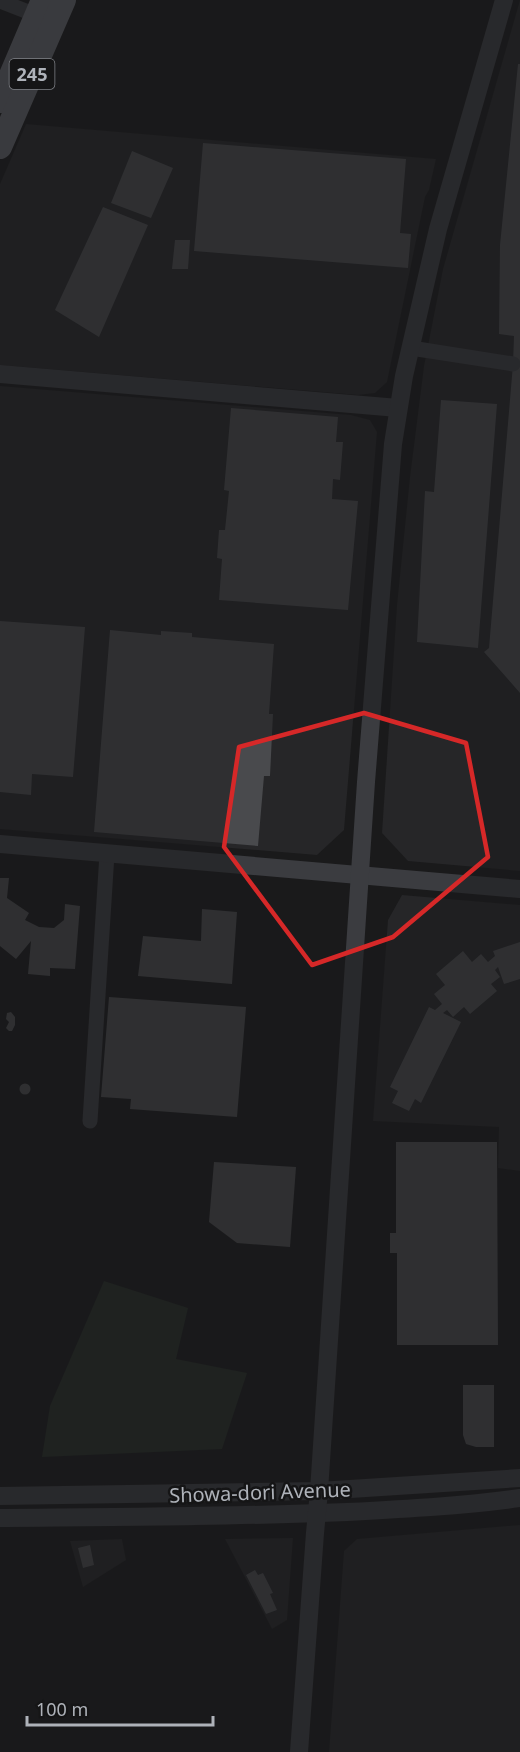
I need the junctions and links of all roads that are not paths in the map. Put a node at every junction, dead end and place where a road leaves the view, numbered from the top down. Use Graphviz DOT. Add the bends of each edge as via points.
graph roads {
  1 [pos="64,0"];
  2 [pos="504,0"];
  3 [pos="0,1"];
  4 [pos="40,8"];
  5 [pos="0,101"];
  6 [pos="0,147"];
  7 [pos="411,348"];
  8 [pos="513,364"];
  9 [pos="0,374"];
  10 [pos="398,408"];
  11 [pos="0,844"];
  12 [pos="107,854"];
  13 [pos="360,875"];
  14 [pos="520,889"];
  15 [pos="90,1121"];
  16 [pos="520,1478"];
  17 [pos="319,1491"];
  18 [pos="0,1496"];
  19 [pos="520,1498"];
  20 [pos="317,1514"];
  21 [pos="0,1518"];
  22 [pos="299,1752"];
  1 -- 6 [label="highway, 245"];
  2 -- 7 [label="street" via="438,229"];
  3 -- 4 [label="street"];
  4 -- 5 [label="highway, 245"];
  7 -- 8 [label="street"];
  7 -- 10 [label="street"];
  9 -- 10 [label="street"];
  10 -- 13 [label="street"];
  11 -- 12 [label="street"];
  12 -- 13 [label="street"];
  12 -- 15 [label="street"];
  13 -- 14 [label="street"];
  13 -- 17 [label="street"];
  16 -- 17 [label="street, Showa-dori Avenue"];
  17 -- 18 [label="street, Showa-dori Avenue"];
  17 -- 20 [label="street"];
  19 -- 20 [label="street, Showa-dori Avenue"];
  20 -- 21 [label="street, Showa-dori Avenue"];
  20 -- 22 [label="street"];
}
